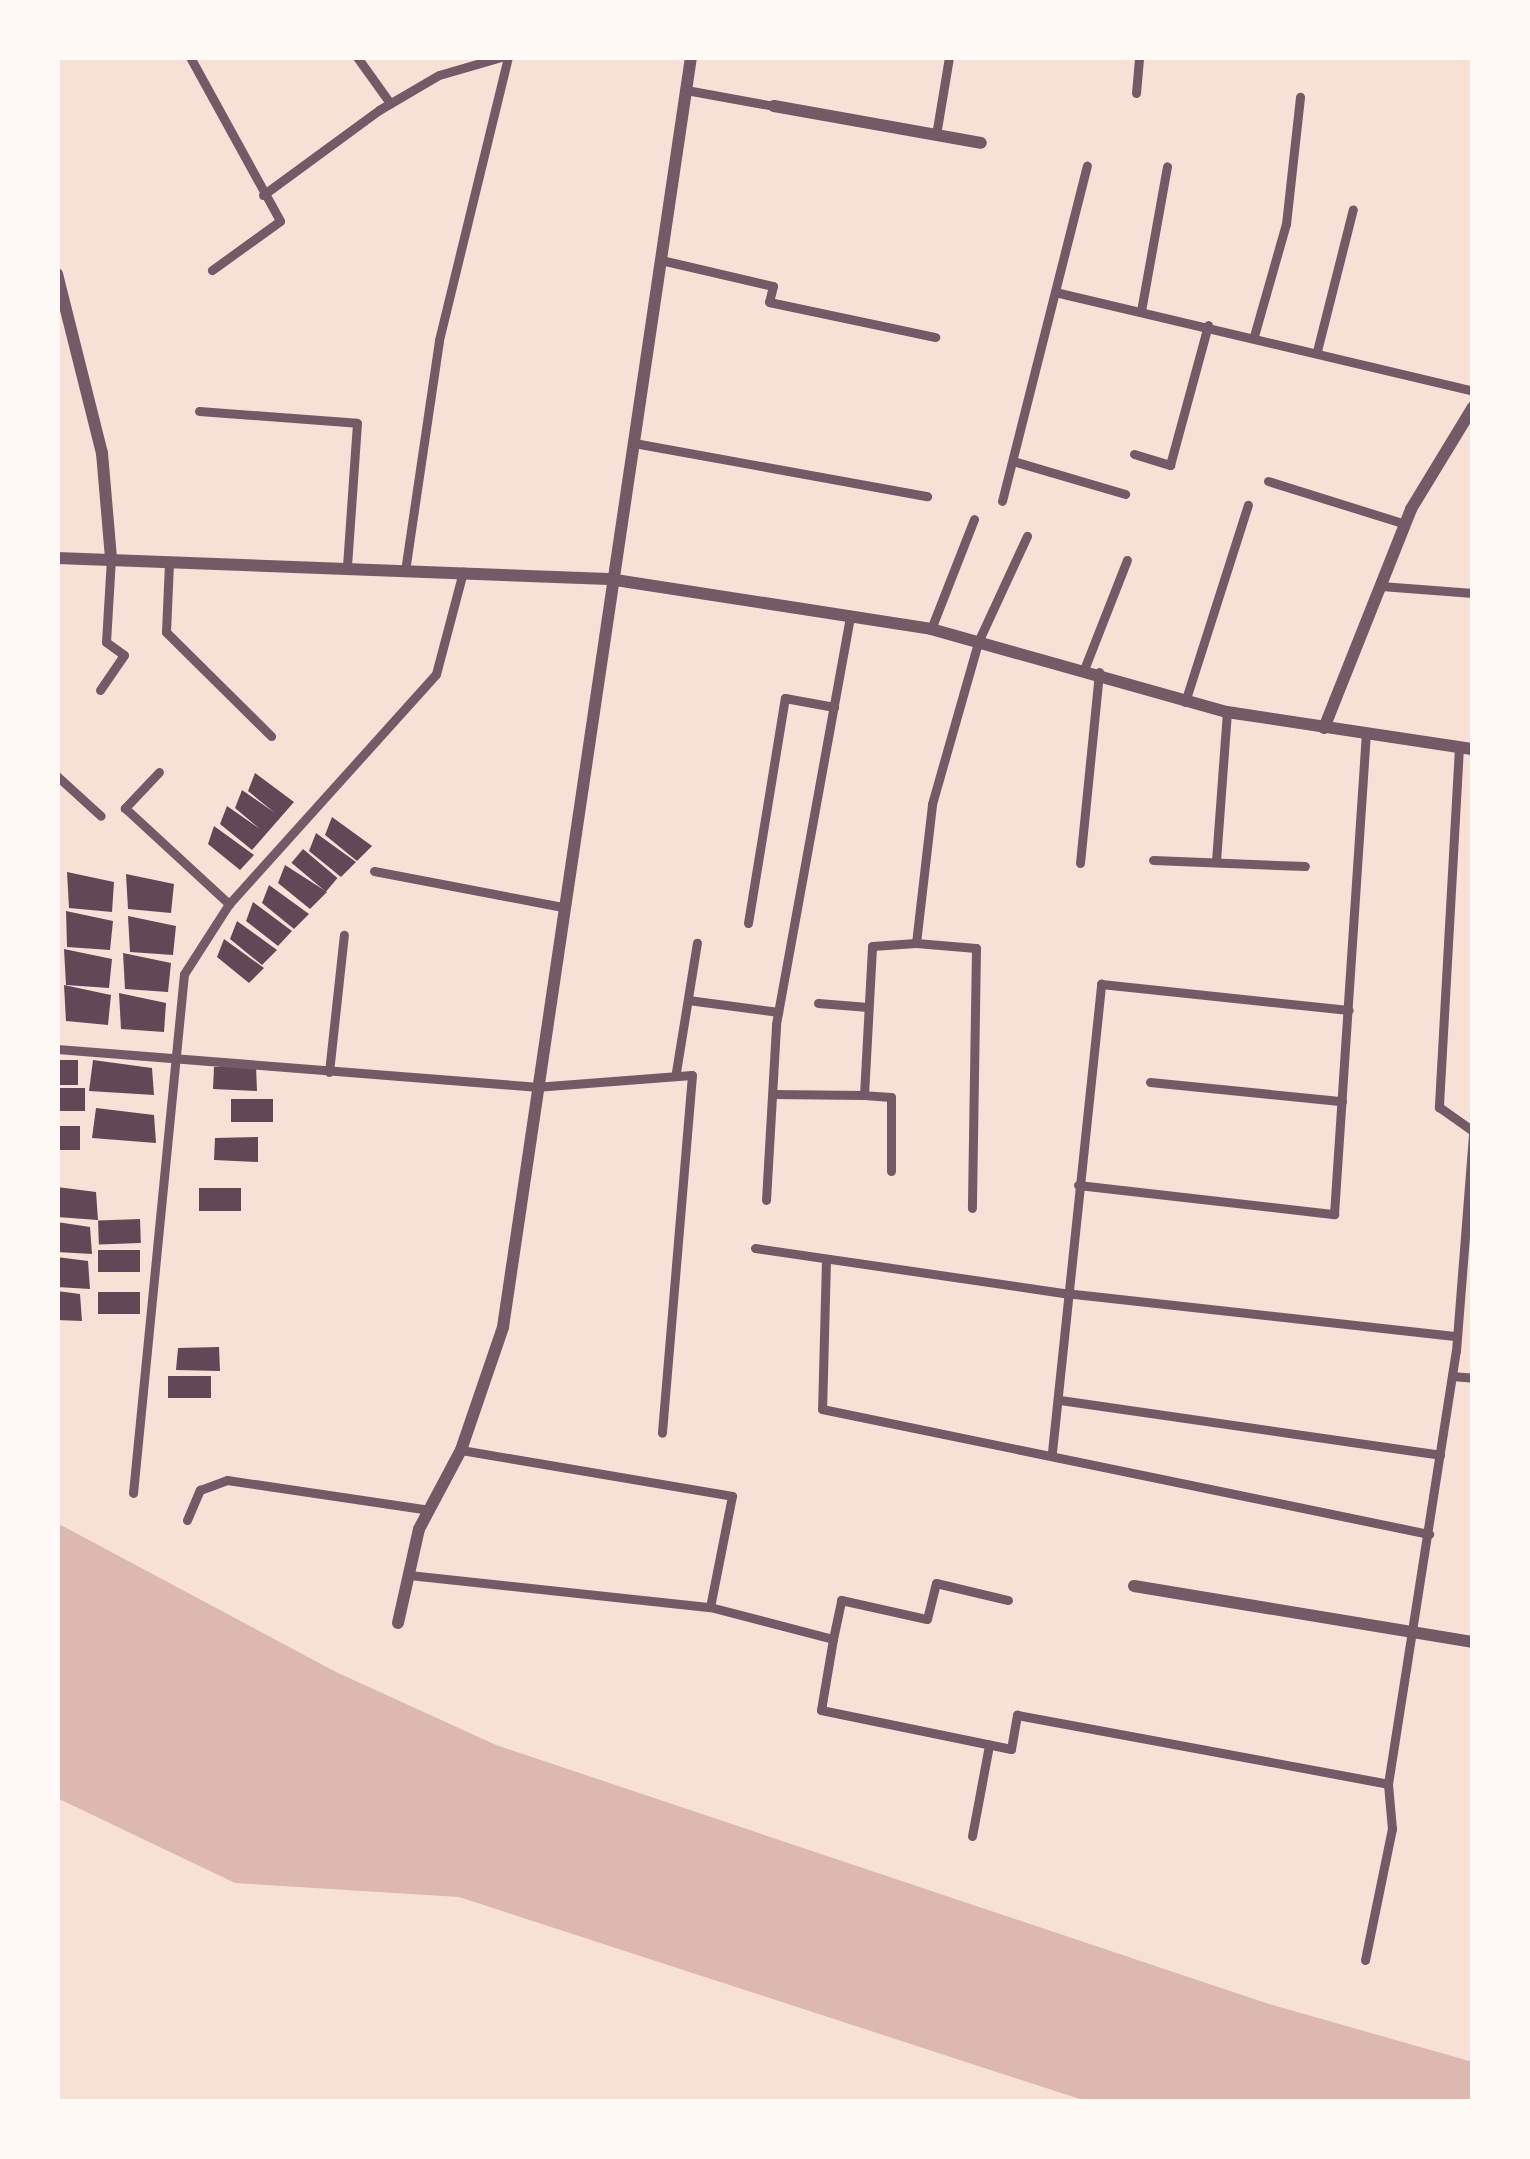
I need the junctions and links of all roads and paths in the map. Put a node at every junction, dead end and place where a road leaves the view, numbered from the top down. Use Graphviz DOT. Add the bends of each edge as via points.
graph roads {
  1 [pos="190,57"];
  2 [pos="357,57"];
  3 [pos="504,57"];
  4 [pos="691,57"];
  5 [pos="949,57"];
  6 [pos="1139,57"];
  7 [pos="686,90"];
  8 [pos="1136,93"];
  9 [pos="1300,97"];
  10 [pos="390,104"];
  11 [pos="774,106"];
  12 [pos="936,135"];
  13 [pos="981,143"];
  14 [pos="1087,166"];
  15 [pos="1167,166"];
  16 [pos="263,195"];
  17 [pos="1353,209"];
  18 [pos="662,260"];
  19 [pos="212,270"];
  20 [pos="57,274"];
  21 [pos="1055,292"];
  22 [pos="1141,311"];
  23 [pos="1208,326"];
  24 [pos="1254,336"];
  25 [pos="935,337"];
  26 [pos="1317,351"];
  27 [pos="1473,391"];
  28 [pos="1473,407"];
  29 [pos="199,411"];
  30 [pos="634,442"];
  31 [pos="1134,454"];
  32 [pos="1013,460"];
  33 [pos="1268,481"];
  34 [pos="1125,494"];
  35 [pos="927,496"];
  36 [pos="1002,501"];
  37 [pos="1248,505"];
  38 [pos="974,519"];
  39 [pos="1405,524"];
  40 [pos="1027,536"];
  41 [pos="57,557"];
  42 [pos="111,559"];
  43 [pos="1127,560"];
  44 [pos="169,563"];
  45 [pos="347,566"];
  46 [pos="405,571"];
  47 [pos="464,572"];
  48 [pos="609,579"];
  49 [pos="1381,586"];
  50 [pos="1473,593"];
  51 [pos="850,616"];
  52 [pos="931,629"];
  53 [pos="978,642"];
  54 [pos="1092,669"];
  55 [pos="100,690"];
  56 [pos="1185,702"];
  57 [pos="834,707"];
  58 [pos="1226,712"];
  59 [pos="1324,728"];
  60 [pos="1366,735"];
  61 [pos="271,736"];
  62 [pos="1466,748"];
  63 [pos="159,772"];
  64 [pos="57,776"];
  65 [pos="101,816"];
  66 [pos="1154,860"];
  67 [pos="1216,861"];
  68 [pos="1080,863"];
  69 [pos="1305,866"];
  70 [pos="374,871"];
  71 [pos="229,904"];
  72 [pos="563,907"];
  73 [pos="748,923"];
  74 [pos="344,935"];
  75 [pos="697,943"];
  76 [pos="916,943"];
  77 [pos="688,1000"];
  78 [pos="818,1003"];
  79 [pos="868,1007"];
  80 [pos="1349,1010"];
  81 [pos="778,1012"];
  82 [pos="57,1049"];
  83 [pos="172,1060"];
  84 [pos="329,1072"];
  85 [pos="676,1072"];
  86 [pos="1150,1082"];
  87 [pos="535,1087"];
  88 [pos="774,1094"];
  89 [pos="865,1095"];
  90 [pos="1342,1101"];
  91 [pos="1473,1133"];
  92 [pos="891,1171"];
  93 [pos="1078,1185"];
  94 [pos="766,1200"];
  95 [pos="972,1208"];
  96 [pos="1470,1215"];
  97 [pos="754,1248"];
  98 [pos="826,1260"];
  99 [pos="1065,1293"];
  100 [pos="1457,1336"];
  101 [pos="1452,1376"];
  102 [pos="1473,1378"];
  103 [pos="1060,1400"];
  104 [pos="662,1433"];
  105 [pos="461,1450"];
  106 [pos="1052,1452"];
  107 [pos="1440,1455"];
  108 [pos="133,1492"];
  109 [pos="430,1510"];
  110 [pos="187,1520"];
  111 [pos="1429,1534"];
  112 [pos="409,1575"];
  113 [pos="1134,1586"];
  114 [pos="1008,1600"];
  115 [pos="710,1607"];
  116 [pos="398,1623"];
  117 [pos="1414,1635"];
  118 [pos="833,1639"];
  119 [pos="1473,1642"];
  120 [pos="989,1745"];
  121 [pos="1388,1784"];
  122 [pos="972,1836"];
  123 [pos="1365,1960"];
  1 -- 16 [label="lane"];
  2 -- 10 [label="lane"];
  3 -- 10 [label="lane" via="439,75"];
  3 -- 46 [label="lane" via="439,340"];
  4 -- 7 [label="street"];
  5 -- 12 [label="lane"];
  6 -- 8 [label="lane"];
  7 -- 11 [label="lane"];
  7 -- 18 [label="street"];
  9 -- 24 [label="lane" via="1286,224"];
  10 -- 16 [label="lane"];
  11 -- 12 [label="street"];
  12 -- 13 [label="street"];
  14 -- 21 [label="lane"];
  15 -- 22 [label="lane"];
  16 -- 19 [label="lane" via="280,220"];
  17 -- 26 [label="lane"];
  18 -- 25 [label="lane" via="773,286 770,302"];
  18 -- 30 [label="street"];
  20 -- 42 [label="street" via="101,453"];
  21 -- 22 [label="lane"];
  21 -- 32 [label="lane"];
  22 -- 23 [label="lane"];
  23 -- 24 [label="lane"];
  23 -- 31 [label="lane" via="1171,465"];
  24 -- 26 [label="lane"];
  26 -- 27 [label="lane"];
  28 -- 39 [label="street"];
  29 -- 45 [label="lane" via="357,423"];
  30 -- 35 [label="lane"];
  30 -- 48 [label="street"];
  32 -- 34 [label="lane"];
  32 -- 36 [label="lane"];
  33 -- 39 [label="lane"];
  37 -- 56 [label="lane"];
  38 -- 52 [label="lane"];
  39 -- 49 [label="street"];
  40 -- 53 [label="lane"];
  41 -- 42 [label="street"];
  42 -- 44 [label="street"];
  42 -- 55 [label="lane" via="106,642 124,655"];
  43 -- 54 [label="lane"];
  44 -- 45 [label="street"];
  44 -- 61 [label="lane" via="166,632"];
  45 -- 46 [label="street"];
  46 -- 47 [label="street"];
  47 -- 48 [label="street"];
  47 -- 71 [label="lane" via="436,674"];
  48 -- 51 [label="street"];
  48 -- 72 [label="street"];
  49 -- 50 [label="lane"];
  49 -- 59 [label="street"];
  51 -- 52 [label="street"];
  51 -- 57 [label="lane"];
  52 -- 53 [label="street"];
  53 -- 54 [label="street"];
  53 -- 76 [label="lane" via="932,804"];
  54 -- 56 [label="street"];
  54 -- 68 [label="lane"];
  56 -- 58 [label="street"];
  57 -- 73 [label="lane" via="785,698"];
  57 -- 81 [label="lane"];
  58 -- 59 [label="street"];
  58 -- 67 [label="lane"];
  59 -- 60 [label="street"];
  60 -- 62 [label="street"];
  60 -- 80 [label="lane"];
  62 -- 91 [label="lane" via="1439,1108"];
  63 -- 71 [label="lane" via="124,808"];
  64 -- 65 [label="lane"];
  66 -- 67 [label="lane"];
  67 -- 69 [label="lane"];
  70 -- 72 [label="lane"];
  71 -- 83 [label="lane" via="184,974"];
  72 -- 87 [label="street"];
  74 -- 84 [label="lane"];
  75 -- 77 [label="lane"];
  76 -- 79 [label="lane" via="872,946"];
  76 -- 95 [label="lane" via="976,947"];
  77 -- 81 [label="lane"];
  77 -- 85 [label="lane"];
  78 -- 79 [label="lane"];
  79 -- 89 [label="lane"];
  80 -- 90 [label="lane"];
  80 -- 93 [label="lane" via="1101,984"];
  81 -- 88 [label="lane"];
  82 -- 83 [label="lane"];
  83 -- 84 [label="lane"];
  83 -- 108 [label="lane"];
  84 -- 87 [label="lane"];
  85 -- 87 [label="lane"];
  85 -- 104 [label="lane" via="692,1075"];
  86 -- 90 [label="lane"];
  87 -- 105 [label="street" via="503,1327"];
  88 -- 89 [label="lane"];
  88 -- 94 [label="lane"];
  89 -- 92 [label="lane" via="891,1096"];
  90 -- 93 [label="lane" via="1334,1214"];
  91 -- 96 [label="lane"];
  93 -- 99 [label="lane"];
  96 -- 100 [label="lane"];
  97 -- 98 [label="lane"];
  98 -- 99 [label="lane"];
  98 -- 106 [label="lane" via="822,1409"];
  99 -- 100 [label="lane"];
  99 -- 103 [label="lane"];
  100 -- 101 [label="lane"];
  101 -- 102 [label="lane"];
  101 -- 107 [label="lane"];
  103 -- 106 [label="lane"];
  103 -- 107 [label="lane"];
  105 -- 109 [label="street"];
  105 -- 115 [label="lane" via="732,1496"];
  106 -- 111 [label="lane"];
  107 -- 111 [label="lane"];
  109 -- 110 [label="lane" via="227,1480 200,1490"];
  109 -- 112 [label="street"];
  111 -- 117 [label="lane"];
  112 -- 115 [label="lane"];
  112 -- 116 [label="street"];
  113 -- 117 [label="street"];
  114 -- 118 [label="lane" via="936,1583 927,1619 841,1600"];
  115 -- 118 [label="lane"];
  117 -- 119 [label="street"];
  117 -- 121 [label="lane"];
  118 -- 120 [label="lane" via="821,1710"];
  120 -- 121 [label="lane" via="1011,1749 1017,1715"];
  120 -- 122 [label="lane"];
  121 -- 123 [label="lane" via="1392,1829"];
}
